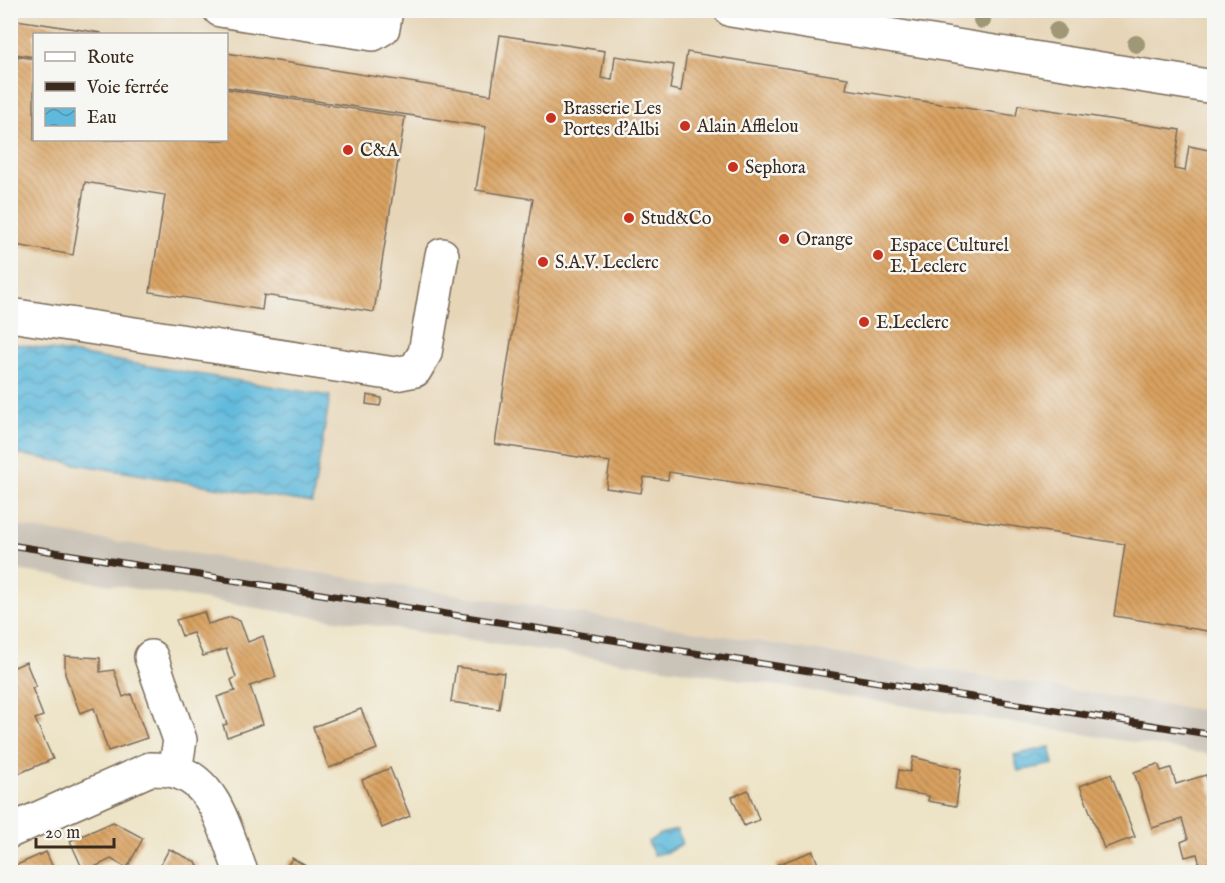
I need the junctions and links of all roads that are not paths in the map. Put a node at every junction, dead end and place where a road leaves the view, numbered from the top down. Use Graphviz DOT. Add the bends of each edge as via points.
graph roads {
  1 [pos="220,10"];
  2 [pos="386,10"];
  3 [pos="730,10"];
  4 [pos="1215,87"];
  5 [pos="442,255"];
  6 [pos="10,315"];
  7 [pos="151,657"];
  8 [pos="175,771"];
  9 [pos="10,831"];
  10 [pos="241,873"];
  1 -- 2 [label="street" via="373,34 383,28"];
  3 -- 4 [label="street"];
  5 -- 6 [label="street" via="425,353 415,370 395,374"];
  7 -- 8 [label="street" via="180,740"];
  8 -- 9 [label="street" via="150,769"];
  8 -- 10 [label="street" via="197,782 213,800"];
}
